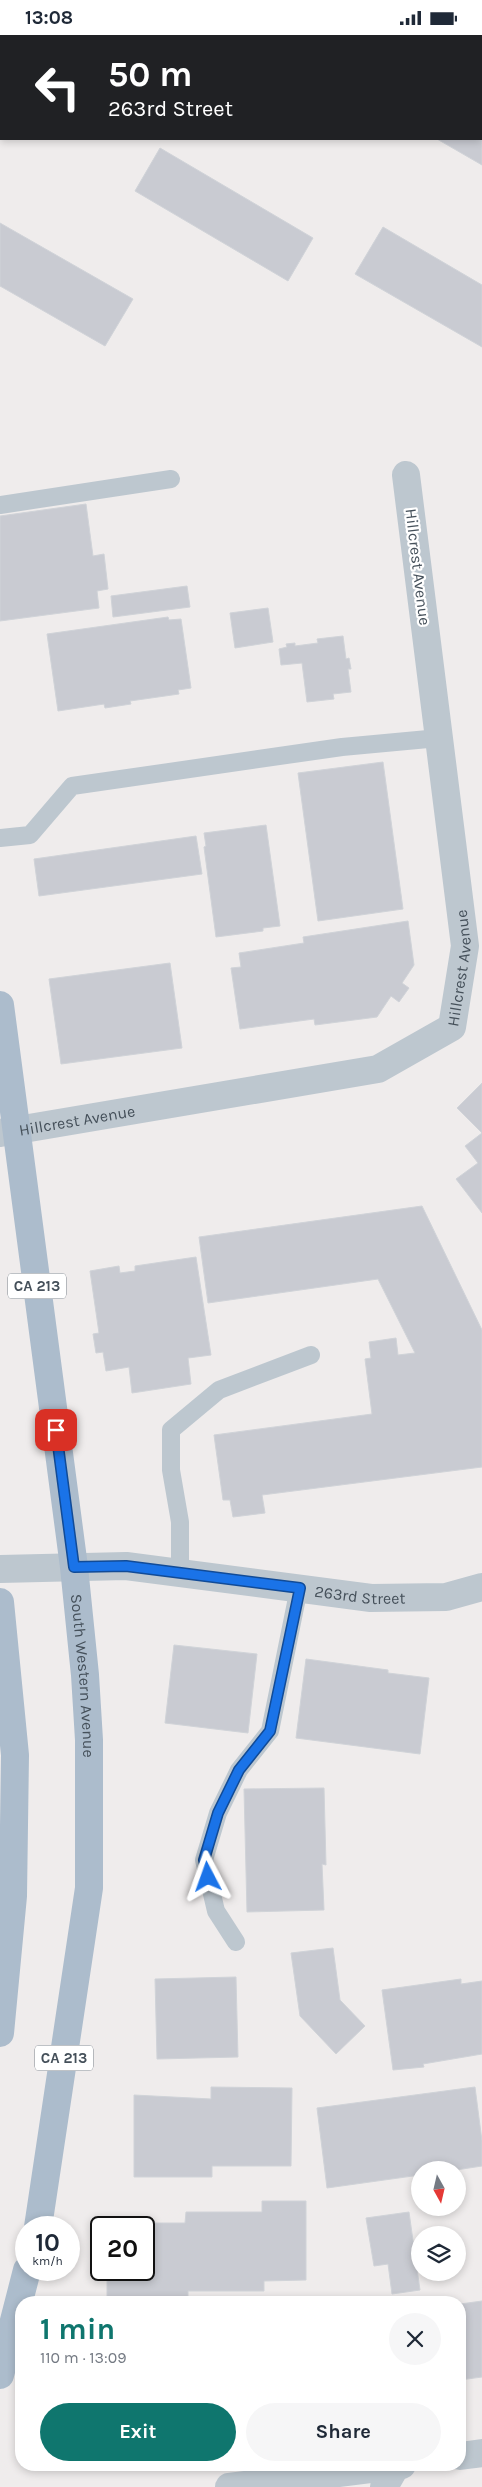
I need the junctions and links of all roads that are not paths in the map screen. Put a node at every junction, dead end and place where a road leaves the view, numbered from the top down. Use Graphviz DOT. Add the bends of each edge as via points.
graph roads {
  1 [pos="406,475"];
  2 [pos="170,479"];
  3 [pos="0,505"];
  4 [pos="439,737"];
  5 [pos="0,838"];
  6 [pos="0,1005"];
  7 [pos="8,1132"];
  8 [pos="311,1355"];
  9 [pos="74,1567"];
  10 [pos="0,1569"];
  11 [pos="180,1573"];
  12 [pos="482,1587"];
  13 [pos="300,1588"];
  14 [pos="0,1602"];
  15 [pos="236,1942"];
  16 [pos="0,2033"];
  17 [pos="40,2216"];
  18 [pos="24,2281"];
  19 [pos="20,2296"];
  20 [pos="15,2317"];
  21 [pos="0,2375"];
  22 [pos="482,2453"];
  23 [pos="466,2455"];
  24 [pos="394,2473"];
  25 [pos="229,2487"];
  1 -- 4 [label="street, Hillcrest Avenue"];
  2 -- 3 [label="lane"];
  4 -- 5 [label="lane" via="342,747 72,786 30,835"];
  4 -- 7 [label="street, Hillcrest Avenue" via="465,946 452,1027 378,1069"];
  6 -- 7 [label="main road, South Western Avenue / CA 213"];
  7 -- 9 [label="main road, South Western Avenue / CA 213"];
  8 -- 11 [label="lane" via="219,1390 172,1430 171,1469 180,1522"];
  9 -- 10 [label="street, 263rd Street"];
  9 -- 11 [label="street, 263rd Street" via="126,1566"];
  9 -- 17 [label="main road, South Western Avenue / CA 213" via="89,1740 89,1888"];
  11 -- 13 [label="street, 263rd Street"];
  12 -- 13 [label="street, 263rd Street" via="446,1597 371,1598"];
  13 -- 15 [label="lane" via="270,1731 239,1770 218,1813 204,1860 216,1911"];
  14 -- 16 [label="main road" via="14,1755 13,1896"];
  18 -- 19 [label="main road"];
  20 -- 21 [label="main road"];
  22 -- 23 [label="street"];
  24 -- 25 [label="street"];
}
